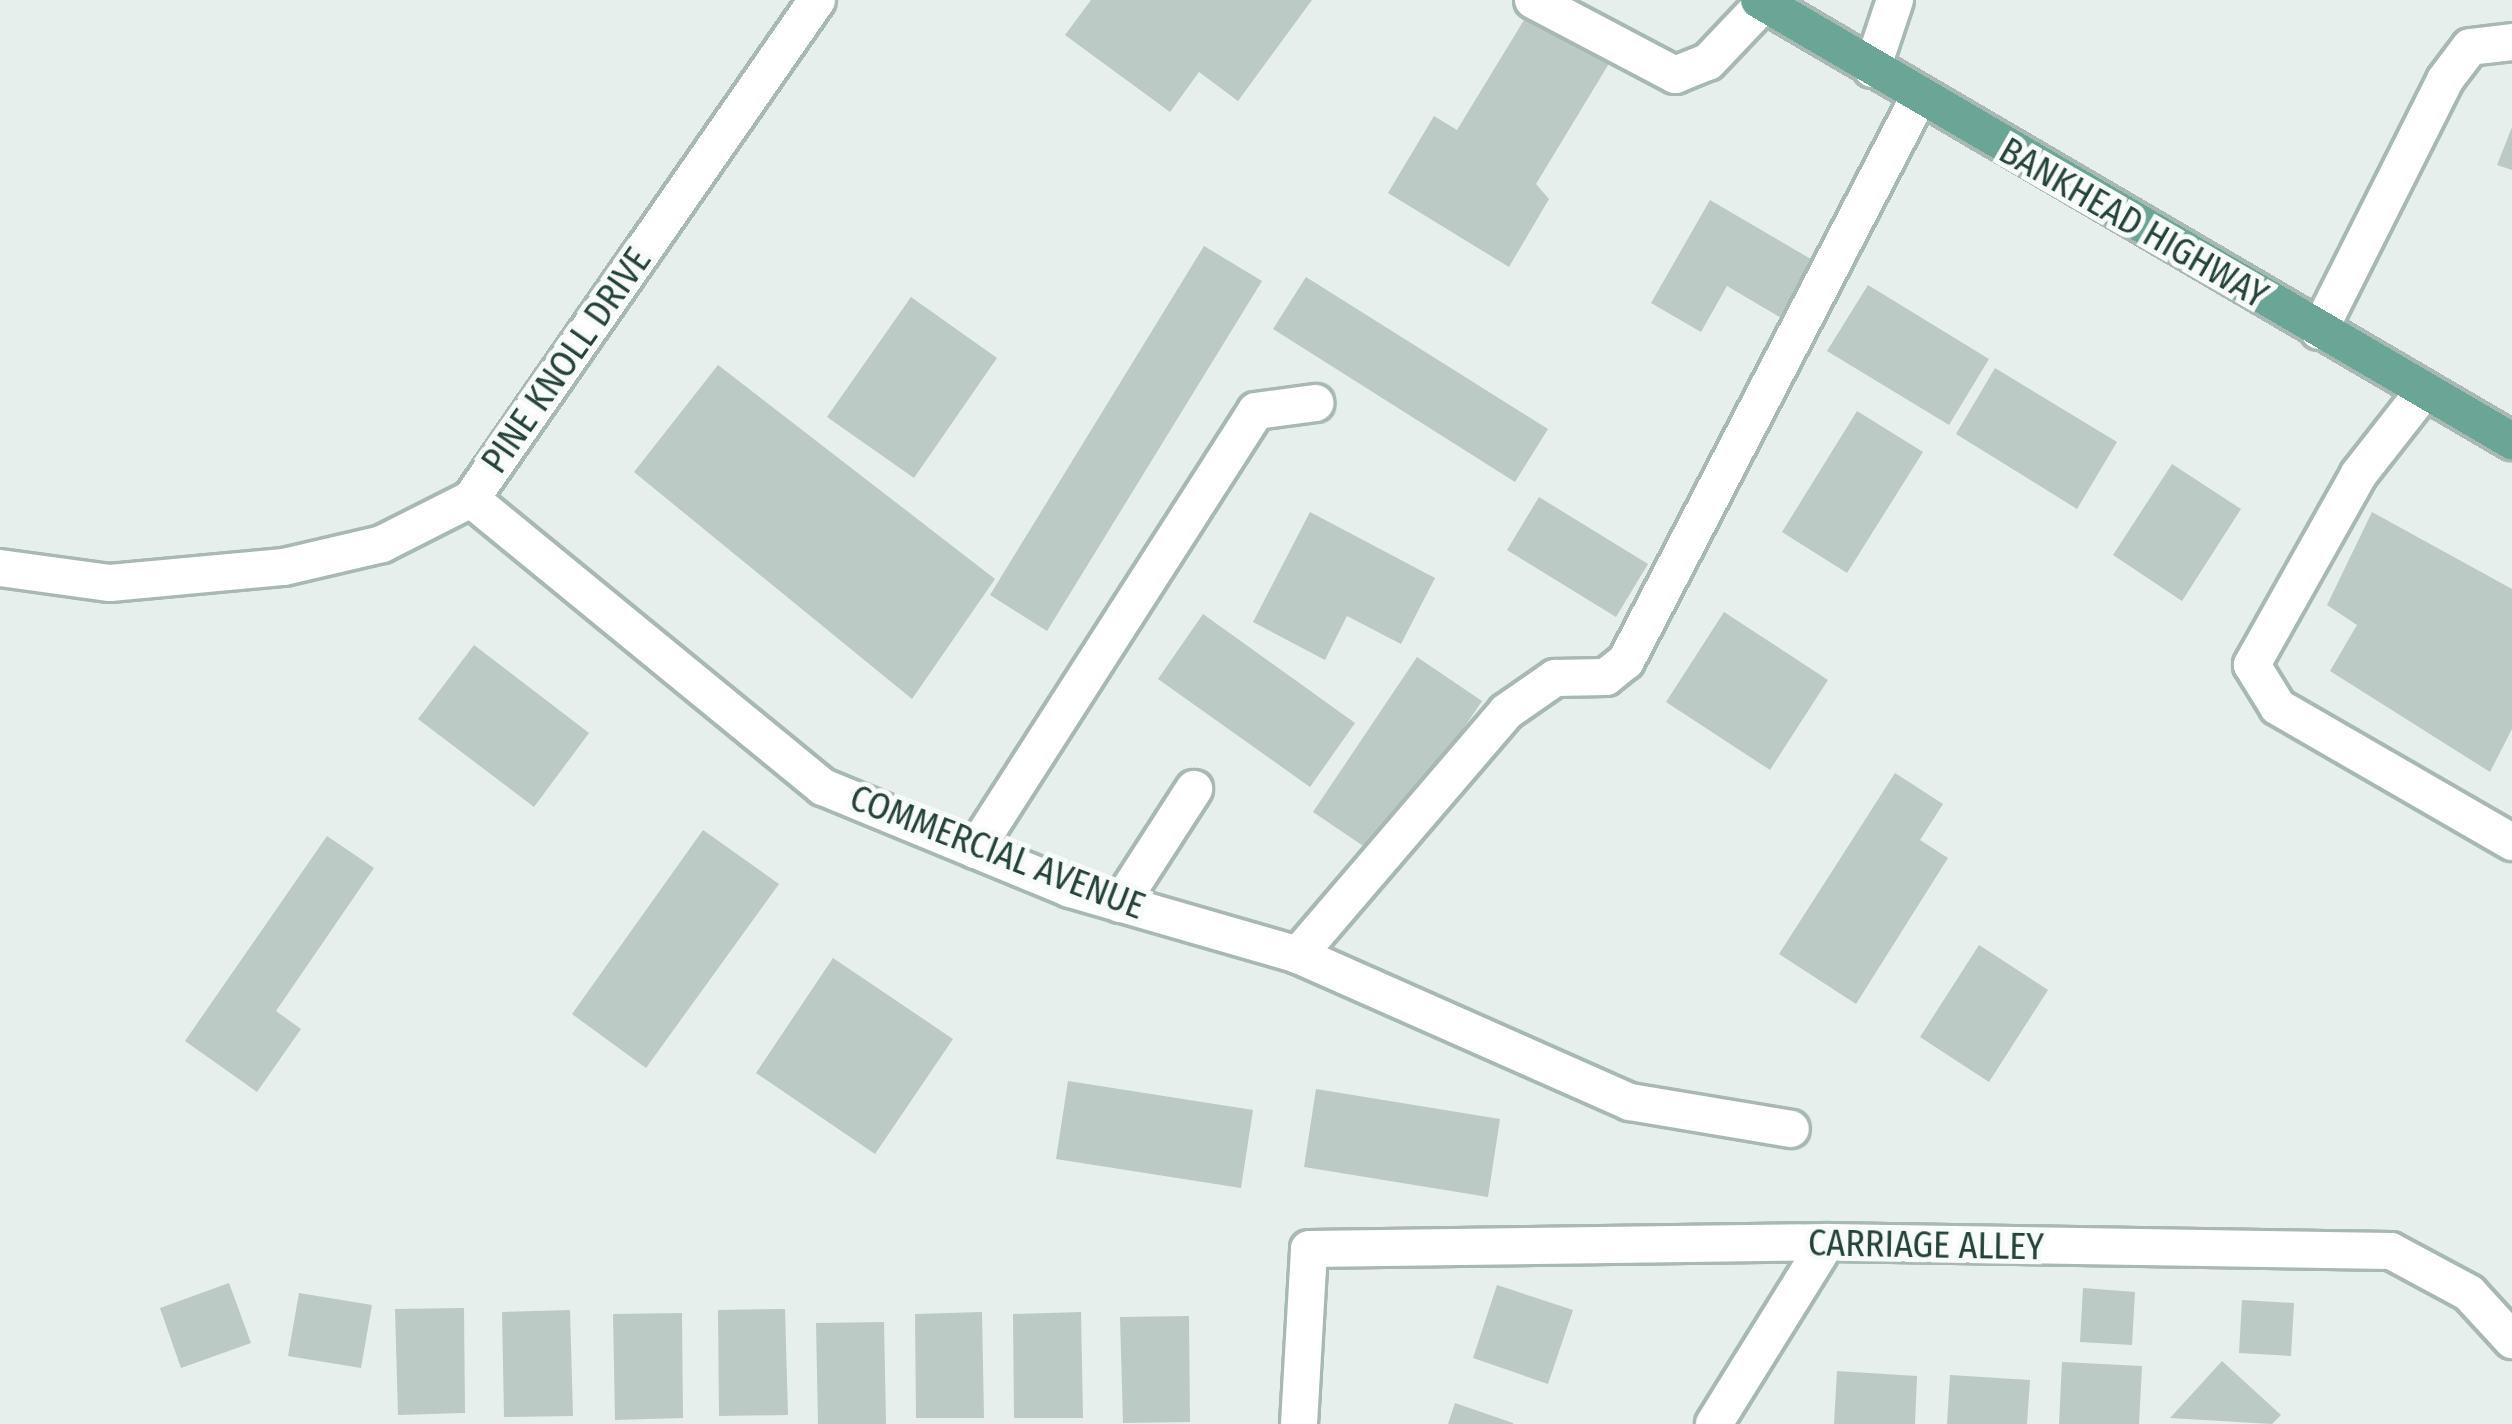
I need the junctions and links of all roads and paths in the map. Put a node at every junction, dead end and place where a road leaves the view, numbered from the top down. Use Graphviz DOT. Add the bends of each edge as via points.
graph roads {
  1 [pos="817,0"];
  2 [pos="1532,0"];
  3 [pos="1895,0"];
  4 [pos="1761,2"];
  5 [pos="2512,43"];
  6 [pos="1872,69"];
  7 [pos="1919,97"];
  8 [pos="2319,332"];
  9 [pos="2424,391"];
  10 [pos="1315,403"];
  11 [pos="2512,441"];
  12 [pos="471,499"];
  13 [pos="0,568"];
  14 [pos="1194,788"];
  15 [pos="2512,842"];
  16 [pos="975,850"];
  17 [pos="1120,904"];
  18 [pos="1298,955"];
  19 [pos="1791,1129"];
  20 [pos="1827,1242"];
  21 [pos="2512,1340"];
  22 [pos="1299,1424"];
  23 [pos="1714,1424"];
  1 -- 12 [label="street, PINE KNOLL DRIVE"];
  2 -- 4 [label="street" via="1675,75 1708,62"];
  3 -- 6 [label="street"];
  4 -- 6 [label="main road, BANKHEAD HIGHWAY"];
  5 -- 8 [label="street" via="2470,47 2445,80"];
  6 -- 7 [label="main road, BANKHEAD HIGHWAY"];
  7 -- 8 [label="main road, BANKHEAD HIGHWAY"];
  7 -- 18 [label="street" via="1626,661 1606,676 1555,678 1506,712"];
  8 -- 9 [label="main road, BANKHEAD HIGHWAY"];
  9 -- 11 [label="main road, BANKHEAD HIGHWAY"];
  9 -- 15 [label="street" via="2359,474 2252,665 2278,707"];
  10 -- 16 [label="street" via="1256,411"];
  12 -- 13 [label="street, PINE KNOLL DRIVE" via="382,544 284,567 110,583"];
  12 -- 16 [label="street, COMMERCIAL AVENUE" via="823,787"];
  14 -- 17 [label="street"];
  16 -- 17 [label="street, COMMERCIAL AVENUE"];
  17 -- 18 [label="street, COMMERCIAL AVENUE"];
  18 -- 19 [label="street, COMMERCIAL AVENUE" via="1630,1102"];
  20 -- 21 [label="street, CARRIAGE ALLEY" via="2391,1251 2469,1293"];
  20 -- 22 [label="street, CARRIAGE ALLEY" via="1309,1250"];
  20 -- 23 [label="street"];
}
